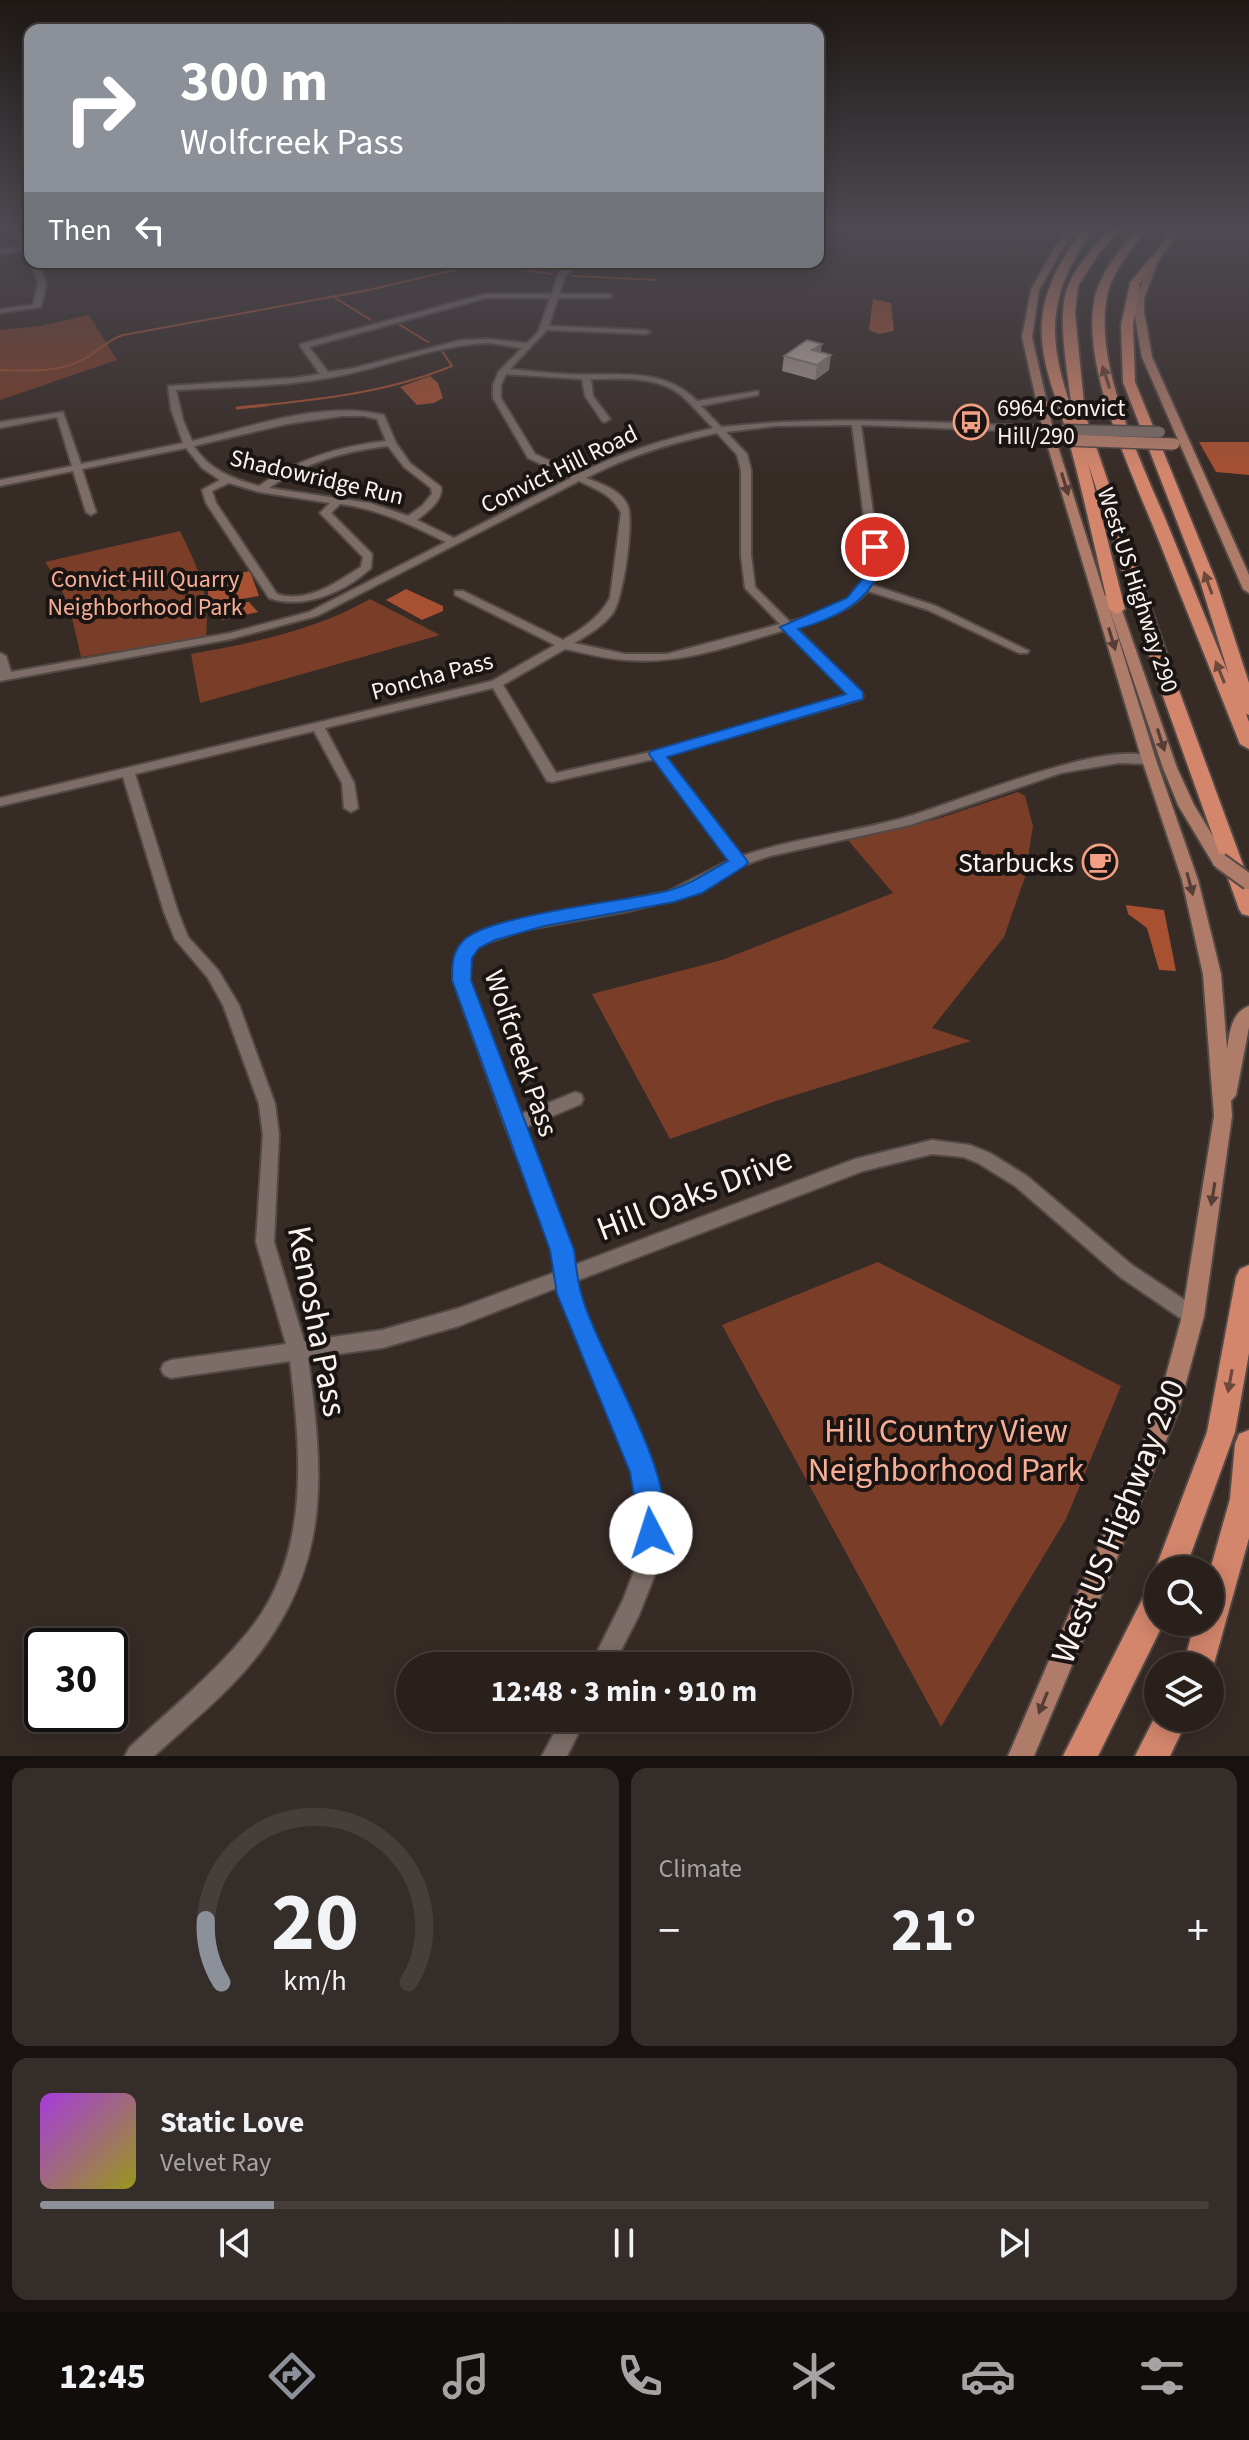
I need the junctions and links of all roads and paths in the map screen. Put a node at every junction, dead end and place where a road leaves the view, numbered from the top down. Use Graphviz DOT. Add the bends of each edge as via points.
graph roads {
  1 [pos="431,310"];
  2 [pos="551,310"];
  3 [pos="1032,310"];
  4 [pos="1050,310"];
  5 [pos="1069,310"];
  6 [pos="1100,310"];
  7 [pos="1130,310"];
  8 [pos="1139,310"];
  9 [pos="545,328"];
  10 [pos="646,332"];
  11 [pos="529,346"];
  12 [pos="503,371"];
  13 [pos="326,376"];
  14 [pos="586,377"];
  15 [pos="755,393"];
  16 [pos="695,404"];
  17 [pos="605,419"];
  18 [pos="856,423"];
  19 [pos="0,425"];
  20 [pos="722,430"];
  21 [pos="1048,430"];
  22 [pos="1181,432"];
  23 [pos="1068,436"];
  24 [pos="391,443"];
  25 [pos="189,444"];
  26 [pos="1054,449"];
  27 [pos="1189,451"];
  28 [pos="77,467"];
  29 [pos="577,478"];
  30 [pos="227,480"];
  31 [pos="0,483"];
  32 [pos="262,488"];
  33 [pos="1107,495"];
  34 [pos="339,500"];
  35 [pos="91,512"];
  36 [pos="407,519"];
  37 [pos="1081,537"];
  38 [pos="455,542"];
  39 [pos="866,587"];
  40 [pos="1249,589"];
  41 [pos="459,593"];
  42 [pos="1117,609"];
  43 [pos="788,627"];
  44 [pos="564,645"];
  45 [pos="1023,651"];
  46 [pos="0,656"];
  47 [pos="3,676"];
  48 [pos="496,684"];
  49 [pos="1249,710"];
  50 [pos="318,727"];
  51 [pos="1249,744"];
  52 [pos="657,754"];
  53 [pos="1149,760"];
  54 [pos="128,772"];
  55 [pos="0,802"];
  56 [pos="351,808"];
  57 [pos="739,862"];
  58 [pos="1249,882"];
  59 [pos="1249,909"];
  60 [pos="1245,1018"];
  61 [pos="575,1099"];
  62 [pos="1223,1116"];
  63 [pos="513,1125"];
  64 [pos="566,1275"];
  65 [pos="1249,1277"];
  66 [pos="1193,1316"];
  67 [pos="298,1352"];
  68 [pos="171,1369"];
  69 [pos="1249,1444"];
  70 [pos="1245,1495"];
  71 [pos="1175,1556"];
  72 [pos="1144,1629"];
  73 [pos="608,1652"];
  74 [pos="1204,1652"];
  75 [pos="567,1732"];
  76 [pos="1165,1732"];
  77 [pos="137,1756"];
  78 [pos="554,1756"];
  79 [pos="1021,1756"];
  80 [pos="1080,1756"];
  81 [pos="1152,1756"];
  1 -- 13 [label="street" via="304,346"];
  2 -- 9 [label="street"];
  3 -- 21 [label="main road, West US Highway 290" via="1027,337"];
  4 -- 23 [label="highway" via="1047,334"];
  5 -- 33 [label="highway, West US Highway 290" via="1079,414"];
  51 -- 6 [label="highway, West US Highway 290, one-way" via="1103,371"];
  49 -- 7 [label="highway, one-way" via="1208,581 1129,382"];
  8 -- 22 [label="main road" via="1147,357"];
  9 -- 10 [label="street"];
  9 -- 11 [label="street"];
  11 -- 12 [label="street"];
  11 -- 13 [label="street" via="454,343"];
  12 -- 14 [label="street"];
  12 -- 29 [label="street, Poncha Pass" via="497,398 527,452"];
  13 -- 25 [label="street, Shadowridge Run" via="171,388"];
  14 -- 16 [label="street" via="633,376 661,382"];
  14 -- 17 [label="street" via="589,396"];
  15 -- 16 [label="street"];
  16 -- 20 [label="street"];
  18 -- 20 [label="street, Convict Hill Road"];
  18 -- 21 [label="street, Convict Hill Road"];
  18 -- 39 [label="street" via="875,547"];
  19 -- 28 [label="street" via="60,414"];
  20 -- 29 [label="street, Convict Hill Road" via="640,449"];
  20 -- 43 [label="street" via="742,454 746,470 750,588"];
  21 -- 23 [label="street, Convict Hill Road"];
  21 -- 26 [label="main road, West US Highway 290"];
  22 -- 23 [label="street, Convict Hill Road, bridge"];
  22 -- 27 [label="main road"];
  23 -- 26 [label="main road"];
  23 -- 27 [label="main road, bridge" via="1174,444"];
  23 -- 33 [label="highway"];
  23 -- 42 [label="highway"];
  24 -- 25 [label="street" via="381,417 358,411"];
  24 -- 32 [label="street" via="306,460"];
  24 -- 36 [label="street" via="407,465 436,487 431,502"];
  25 -- 28 [label="street"];
  25 -- 30 [label="street, Shadowridge Run" via="205,467"];
  26 -- 37 [label="main road, West US Highway 290, one-way"];
  27 -- 40 [label="main road"];
  28 -- 31 [label="street"];
  28 -- 35 [label="street"];
  29 -- 38 [label="street, Convict Hill Road"];
  29 -- 44 [label="street, Poncha Pass" via="610,492 626,513 615,598 594,625"];
  30 -- 32 [label="street, Shadowridge Run"];
  30 -- 34 [label="street" via="207,490 211,503 273,596 291,602 335,586 368,564 368,556 325,513"];
  32 -- 34 [label="street, Shadowridge Run"];
  33 -- 59 [label="highway, West US Highway 290"];
  34 -- 36 [label="street, Shadowridge Run"];
  36 -- 38 [label="street, Shadowridge Run"];
  37 -- 42 [label="main road"];
  37 -- 53 [label="main road, West US Highway 290, one-way"];
  38 -- 47 [label="street, Convict Hill Road" via="341,601 289,621"];
  39 -- 43 [label="street" via="832,613"];
  39 -- 45 [label="street" via="932,608"];
  41 -- 44 [label="street"];
  42 -- 58 [label="main road, one-way, bridge" via="1186,805 1220,861"];
  43 -- 44 [label="street" via="667,657 625,657"];
  43 -- 52 [label="street" via="857,696"];
  44 -- 48 [label="street, Poncha Pass"];
  46 -- 47 [label="street"];
  48 -- 50 [label="street, Poncha Pass"];
  48 -- 52 [label="street" via="552,778"];
  50 -- 54 [label="street, Poncha Pass"];
  50 -- 56 [label="street" via="348,783"];
  52 -- 57 [label="street"];
  53 -- 57 [label="street, Wolfcreek Pass" via="1096,759 904,822"];
  53 -- 62 [label="main road, West US Highway 290, one-way" via="1190,880 1212,974"];
  54 -- 55 [label="street, Poncha Pass"];
  54 -- 67 [label="street, Kenosha Pass" via="182,939 213,974 231,1005 267,1104 271,1135 265,1242"];
  57 -- 63 [label="street, Wolfcreek Pass" via="696,888 544,920 488,936 466,950 461,980"];
  60 -- 62 [label="main road"];
  61 -- 63 [label="street"];
  62 -- 66 [label="main road, West US Highway 290, one-way"];
  63 -- 64 [label="street, Wolfcreek Pass" via="562,1250"];
  64 -- 66 [label="street, Hill Oaks Drive" via="861,1164 913,1149 950,1147 984,1158 1021,1181 1126,1271"];
  64 -- 67 [label="street, Hill Oaks Drive" via="398,1335"];
  64 -- 73 [label="street, Wolfcreek Pass" via="569,1294 643,1472 652,1510 651,1556"];
  65 -- 71 [label="highway, one-way" via="1221,1432"];
  66 -- 79 [label="main road, West US Highway 290, one-way" via="1167,1412"];
  67 -- 68 [label="street, Hill Oaks Drive"];
  67 -- 77 [label="street, Kenosha Pass" via="308,1431 309,1499 284,1595 230,1669"];
  69 -- 70 [label="highway"];
  70 -- 74 [label="highway"];
  72 -- 80 [label="highway"];
  75 -- 78 [label="street"];
  76 -- 81 [label="highway"];
}
